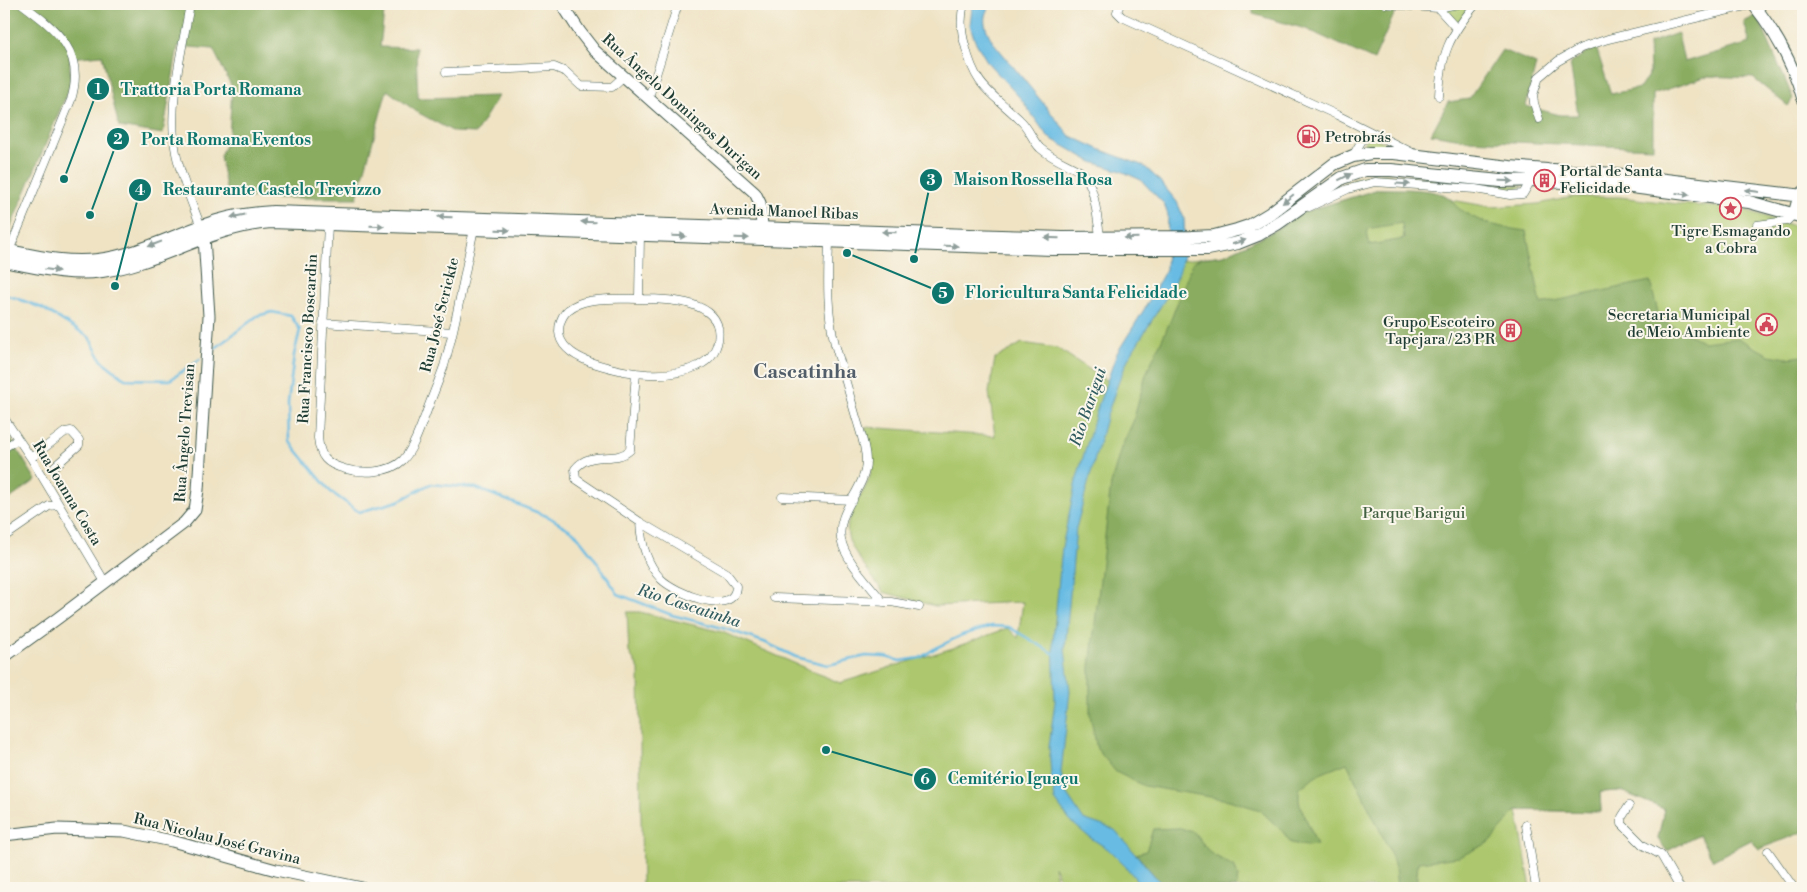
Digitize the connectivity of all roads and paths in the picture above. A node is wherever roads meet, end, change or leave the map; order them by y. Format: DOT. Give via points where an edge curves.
graph roads {
  1 [pos="22,4"];
  2 [pos="190,4"];
  3 [pos="562,4"];
  4 [pos="678,4"];
  5 [pos="964,4"];
  6 [pos="1120,4"];
  7 [pos="1386,4"];
  8 [pos="1458,4"];
  9 [pos="1476,4"];
  10 [pos="1754,4"];
  11 [pos="1438,8"];
  12 [pos="1456,28"];
  13 [pos="446,72"];
  14 [pos="624,76"];
  15 [pos="1439,96"];
  16 [pos="649,98"];
  17 [pos="1803,99"];
  18 [pos="1539,119"];
  19 [pos="1367,130"];
  20 [pos="1353,156"];
  21 [pos="1420,156"];
  22 [pos="1544,177"];
  23 [pos="1802,195"];
  24 [pos="313,213"];
  25 [pos="357,214"];
  26 [pos="1799,215"];
  27 [pos="467,218"];
  28 [pos="494,219"];
  29 [pos="285,222"];
  30 [pos="626,223"];
  31 [pos="328,224"];
  32 [pos="672,225"];
  33 [pos="1757,225"];
  34 [pos="454,228"];
  35 [pos="474,229"];
  36 [pos="203,232"];
  37 [pos="595,233"];
  38 [pos="763,233"];
  39 [pos="640,235"];
  40 [pos="829,242"];
  41 [pos="1191,243"];
  42 [pos="1102,244"];
  43 [pos="5,254"];
  44 [pos="639,299"];
  45 [pos="323,323"];
  46 [pos="452,332"];
  47 [pos="636,373"];
  48 [pos="4,418"];
  49 [pos="18,438"];
  50 [pos="4,448"];
  51 [pos="321,454"];
  52 [pos="31,458"];
  53 [pos="55,466"];
  54 [pos="782,498"];
  55 [pos="853,500"];
  56 [pos="58,505"];
  57 [pos="640,522"];
  58 [pos="4,537"];
  59 [pos="104,582"];
  60 [pos="774,598"];
  61 [pos="883,602"];
  62 [pos="919,607"];
  63 [pos="4,656"];
  64 [pos="1628,806"];
  65 [pos="1526,825"];
  66 [pos="4,834"];
  67 [pos="1768,851"];
  68 [pos="362,888"];
  69 [pos="1536,888"];
  70 [pos="1680,888"];
  71 [pos="1794,888"];
  1 -- 43 [label="street" via="64,42 73,61 75,80 71,100"];
  2 -- 36 [label="street" via="175,94 174,135 181,171"];
  3 -- 14 [label="street, Rua Ângelo Domingos Durigan" via="587,41"];
  4 -- 16 [label="street"];
  5 -- 42 [label="street" via="964,40 976,77 1024,124 1041,148 1087,177"];
  6 -- 19 [label="street" via="1117,12 1122,17"];
  7 -- 11 [label="street"];
  8 -- 11 [label="street"];
  9 -- 12 [label="street"];
  10 -- 17 [label="street" via="1784,50"];
  10 -- 18 [label="street" via="1581,48 1538,77 1533,95"];
  11 -- 12 [label="street"];
  12 -- 15 [label="street" via="1442,59"];
  13 -- 14 [label="street" via="554,67 566,72 581,86 599,88 612,87"];
  14 -- 16 [label="street, Rua Ângelo Domingos Durigan"];
  16 -- 38 [label="street, Rua Ângelo Domingos Durigan" via="755,193 760,203"];
  19 -- 20 [label="street"];
  19 -- 21 [label="street"];
  20 -- 21 [label="main road, Avenida Manoel Ribas" via="1382,152"];
  20 -- 41 [label="main road, Avenida Manoel Ribas, one-way" via="1329,167 1270,214 1249,226"];
  21 -- 22 [label="main road, Avenida Manoel Ribas" via="1510,167"];
  23 -- 22 [label="main road, Avenida Manoel Ribas, one-way" via="1614,174"];
  22 -- 26 [label="main road, Avenida Manoel Ribas, one-way" via="1749,202"];
  41 -- 22 [label="main road, Avenida Manoel Ribas, one-way" via="1218,248 1248,240 1291,215 1342,178 1365,170 1487,180"];
  23 -- 26 [label="street" via="1796,204"];
  24 -- 25 [label="main road, Avenida Manoel Ribas"];
  24 -- 29 [label="main road" via="310,219"];
  24 -- 36 [label="main road, Avenida Manoel Ribas, one-way" via="244,214"];
  27 -- 25 [label="main road, Avenida Manoel Ribas, one-way"];
  25 -- 31 [label="main road" via="332,218"];
  26 -- 33 [label="street" via="1787,221"];
  27 -- 28 [label="main road, Avenida Manoel Ribas"];
  27 -- 34 [label="main road" via="464,224"];
  30 -- 28 [label="main road, Avenida Manoel Ribas, one-way"];
  28 -- 35 [label="main road" via="478,223"];
  29 -- 31 [label="main road, Avenida Manoel Ribas"];
  29 -- 36 [label="main road, Avenida Manoel Ribas"];
  30 -- 32 [label="main road, Avenida Manoel Ribas"];
  30 -- 37 [label="main road" via="622,229"];
  31 -- 34 [label="main road, Avenida Manoel Ribas, one-way"];
  31 -- 45 [label="street, Rua Francisco Boscardin"];
  32 -- 38 [label="main road, Avenida Manoel Ribas"];
  32 -- 39 [label="main road" via="648,228"];
  34 -- 35 [label="main road, Avenida Manoel Ribas"];
  35 -- 37 [label="main road, Avenida Manoel Ribas, one-way"];
  35 -- 46 [label="street, Rua José Scrickte"];
  36 -- 43 [label="main road, Avenida Manoel Ribas" via="100,260 67,261"];
  36 -- 59 [label="street, Rua Ângelo Trevisan" via="208,291 207,342 195,510 184,523"];
  37 -- 39 [label="main road, Avenida Manoel Ribas"];
  39 -- 38 [label="main road, Avenida Manoel Ribas, one-way"];
  38 -- 40 [label="main road, Avenida Manoel Ribas"];
  42 -- 38 [label="main road, Avenida Manoel Ribas, one-way"];
  39 -- 44 [label="street"];
  40 -- 42 [label="main road, Avenida Manoel Ribas, one-way" via="1073,250"];
  40 -- 55 [label="street" via="829,313 866,461 863,480"];
  41 -- 42 [label="main road, Avenida Manoel Ribas"];
  44 -- 47 [label="street" via="573,305 561,320 560,332 566,347 586,360"];
  44 -- 47 [label="street" via="674,300 697,306 714,320 718,339 715,350 699,366 672,373"];
  45 -- 46 [label="street"];
  45 -- 51 [label="street, Rua Francisco Boscardin" via="318,430"];
  46 -- 51 [label="street, Rua José Scrickte" via="441,373 414,444 402,461 378,471 356,471 338,467"];
  47 -- 57 [label="street" via="630,450 619,455 586,459 574,474 581,484"];
  48 -- 49 [label="street, Rua Joanna Costa"];
  49 -- 50 [label="street"];
  49 -- 52 [label="street, Rua Joanna Costa"];
  52 -- 53 [label="street" via="65,432 71,431 79,445"];
  52 -- 56 [label="street, Rua Joanna Costa"];
  54 -- 55 [label="street"];
  55 -- 61 [label="street" via="841,521 841,541 849,558"];
  56 -- 58 [label="street" via="49,506"];
  56 -- 59 [label="street, Rua Joanna Costa"];
  57 -- 57 [label="street" via="644,553 660,578 670,586 701,599 726,601 733,597 736,586 726,573"];
  59 -- 63 [label="street, Rua Ângelo Trevisan"];
  60 -- 61 [label="street"];
  61 -- 62 [label="street"];
  64 -- 70 [label="street" via="1622,824 1643,845 1661,854"];
  65 -- 69 [label="street"];
  66 -- 68 [label="street, Rua Nicolau José Gravina" via="57,829 131,832 276,870"];
  67 -- 71 [label="street"];
}
